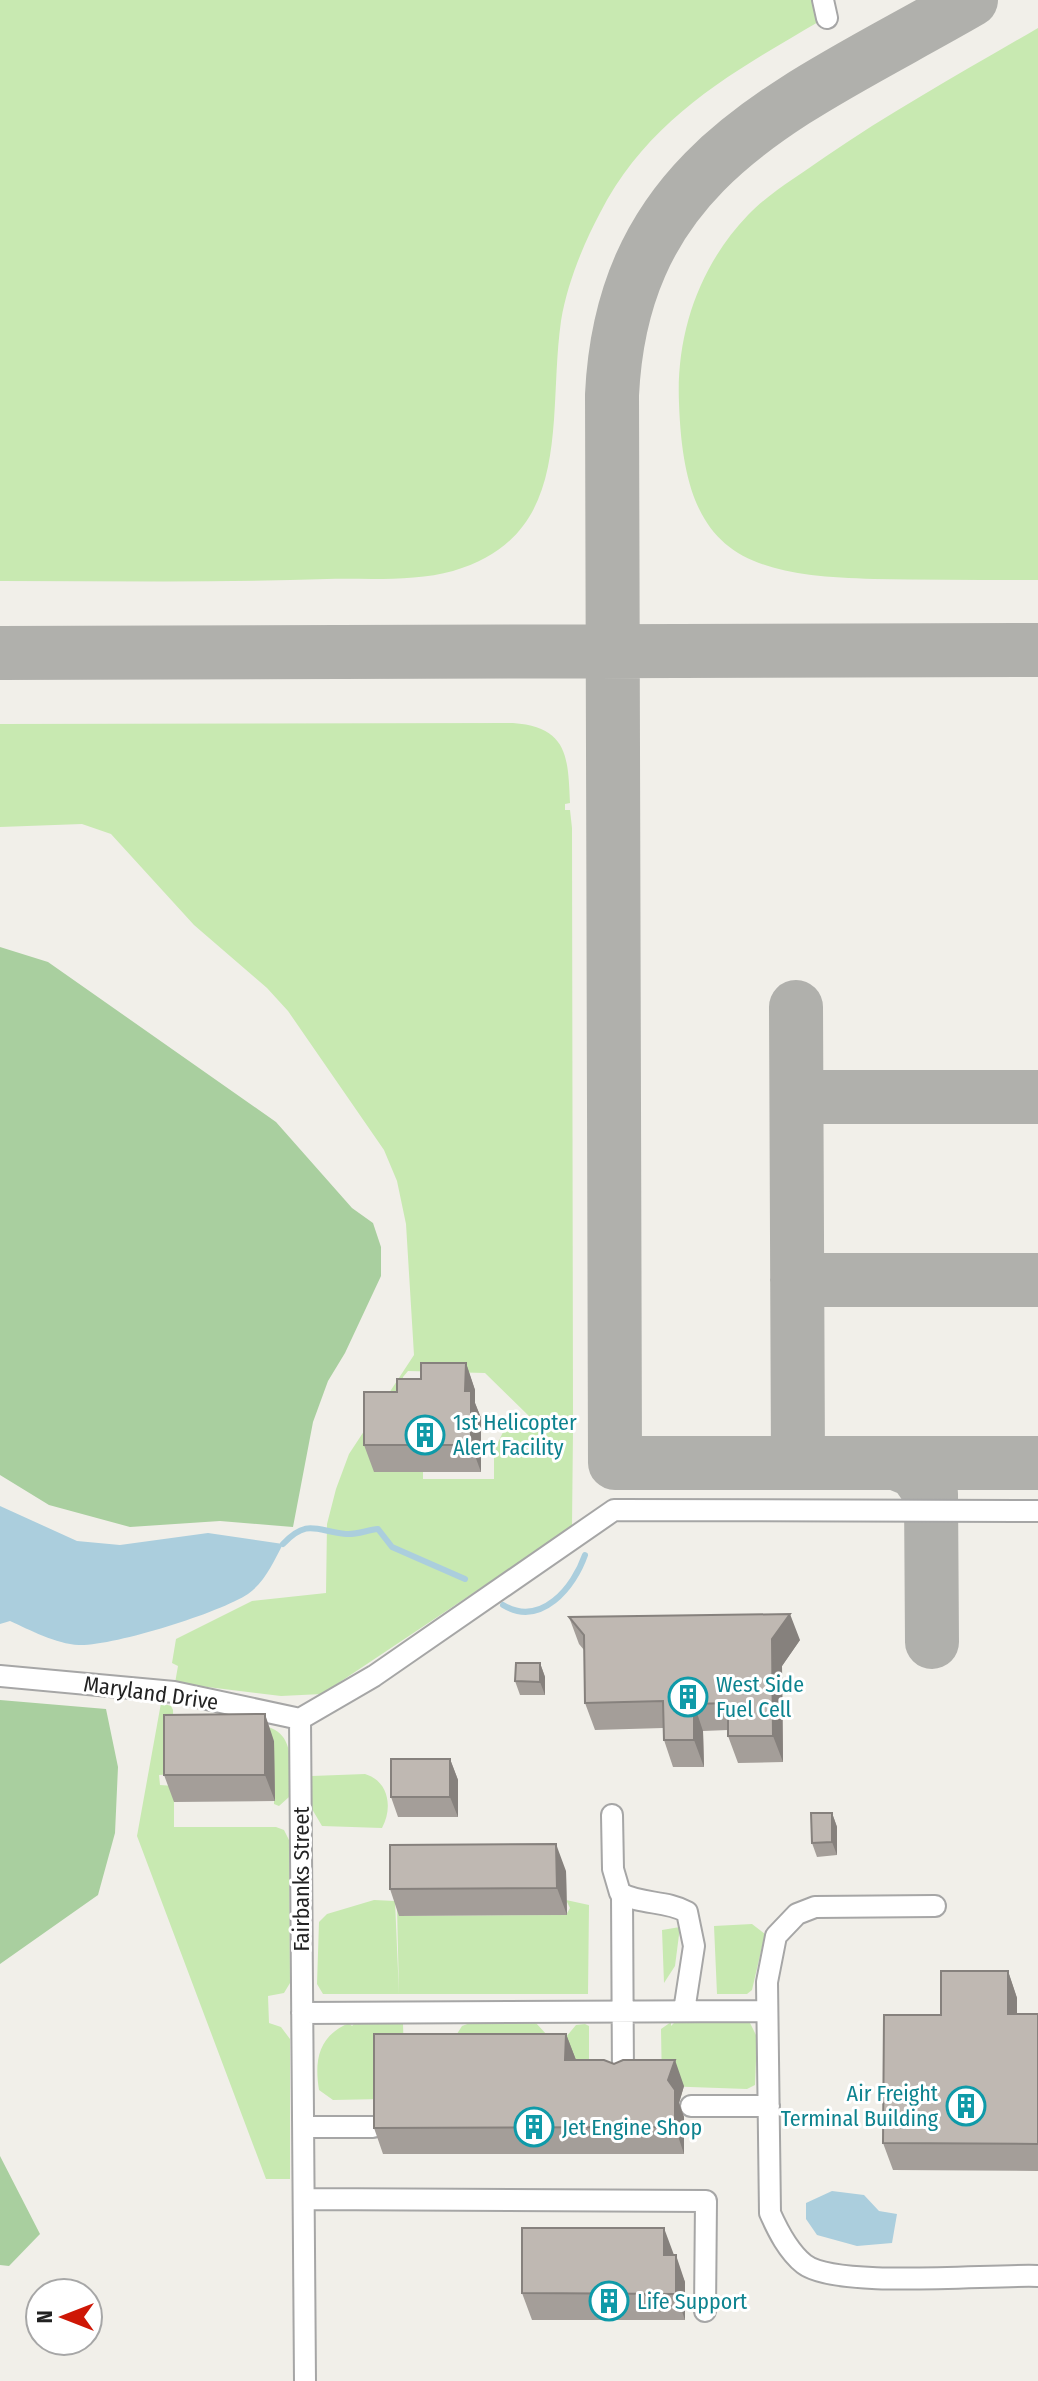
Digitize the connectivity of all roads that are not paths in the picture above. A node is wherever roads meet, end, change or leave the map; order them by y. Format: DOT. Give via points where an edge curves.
graph roads {
  1 [pos="1038,1511"];
  2 [pos="0,1676"];
  3 [pos="300,1719"];
  4 [pos="612,1815"];
  5 [pos="622,1895"];
  6 [pos="935,1906"];
  7 [pos="684,2011"];
  8 [pos="767,2011"];
  9 [pos="622,2012"];
  10 [pos="302,2013"];
  11 [pos="623,2078"];
  12 [pos="691,2106"];
  13 [pos="769,2106"];
  14 [pos="305,2127"];
  15 [pos="373,2127"];
  16 [pos="305,2199"];
  17 [pos="1038,2276"];
  18 [pos="705,2311"];
  19 [pos="305,2381"];
  1 -- 3 [label="street" via="614,1510 374,1676"];
  2 -- 3 [label="street, Maryland Drive" via="174,1692"];
  3 -- 10 [label="street, Fairbanks Street"];
  4 -- 5 [label="street" via="613,1869"];
  5 -- 7 [label="street" via="671,1903 687,1912 694,1946"];
  5 -- 9 [label="street"];
  6 -- 8 [label="street" via="815,1907 797,1914 776,1936"];
  7 -- 8 [label="street"];
  7 -- 9 [label="street"];
  8 -- 13 [label="street"];
  9 -- 10 [label="street"];
  9 -- 11 [label="street"];
  10 -- 14 [label="street, Fairbanks Street"];
  12 -- 13 [label="street"];
  13 -- 17 [label="street" via="770,2213 804,2264 852,2277"];
  14 -- 15 [label="street"];
  14 -- 16 [label="street, Fairbanks Street"];
  16 -- 18 [label="street" via="706,2201"];
  16 -- 19 [label="street, Fairbanks Street"];
}
